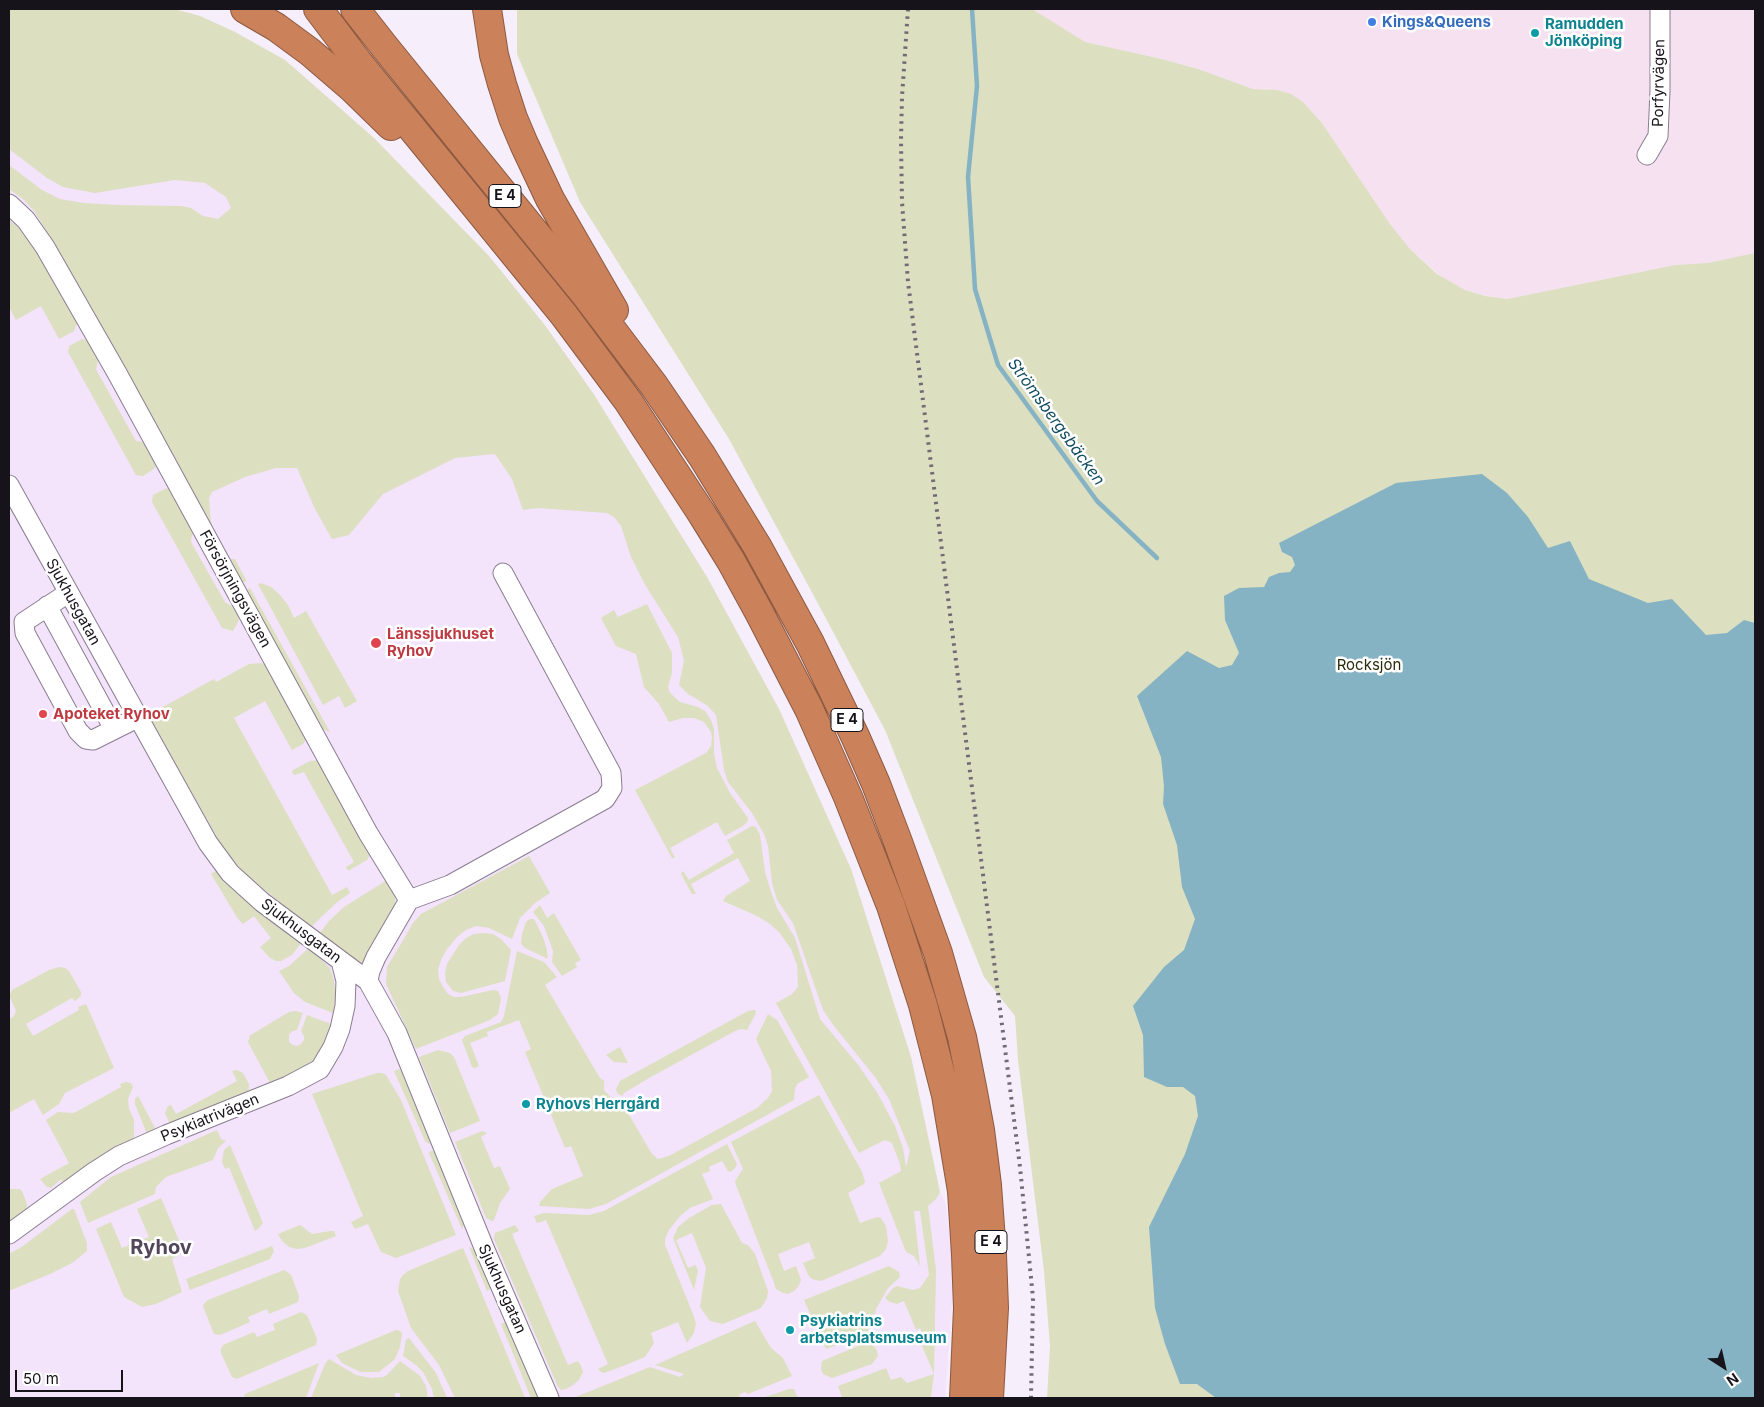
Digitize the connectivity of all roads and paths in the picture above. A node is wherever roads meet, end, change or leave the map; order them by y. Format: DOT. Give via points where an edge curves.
graph roads {
  1 [pos="245,9"];
  2 [pos="318,9"];
  3 [pos="356,9"];
  4 [pos="487,9"];
  5 [pos="1660,9"];
  6 [pos="1647,155"];
  7 [pos="9,204"];
  8 [pos="493,226"];
  9 [pos="653,384"];
  10 [pos="9,485"];
  11 [pos="503,573"];
  12 [pos="68,593"];
  13 [pos="47,606"];
  14 [pos="137,718"];
  15 [pos="114,729"];
  16 [pos="409,900"];
  17 [pos="341,961"];
  18 [pos="368,981"];
  19 [pos="9,1234"];
  20 [pos="549,1398"];
  21 [pos="964,1398"];
  22 [pos="989,1398"];
  1 -- 8 [label="highway" via="292,38 331,70"];
  2 -- 8 [label="highway, E 4"];
  3 -- 9 [label="highway, E 4"];
  4 -- 9 [label="highway" via="494,55 512,118 550,199 622,323"];
  5 -- 6 [label="street, Porfyrvägen" via="1658,136"];
  7 -- 16 [label="street, Försörjningsvägen" via="46,247 368,833"];
  8 -- 21 [label="highway, E 4" via="628,401 726,554 809,709 872,854 911,964 948,1105 962,1192 965,1246 968,1308"];
  9 -- 22 [label="highway, E 4" via="733,506 810,643 876,784 938,953 962,1037 988,1185 994,1308"];
  10 -- 12 [label="street, Sjukhusgatan"];
  11 -- 16 [label="street" via="610,773 612,788 605,799 450,885"];
  12 -- 13 [label="street"];
  12 -- 14 [label="street, Sjukhusgatan"];
  13 -- 15 [label="street"];
  13 -- 15 [label="street" via="24,622 25,633 73,723 86,739 93,740"];
  14 -- 15 [label="street"];
  14 -- 17 [label="street, Sjukhusgatan" via="208,843 230,873 262,902"];
  16 -- 18 [label="street" via="376,957"];
  17 -- 18 [label="street, Sjukhusgatan"];
  17 -- 19 [label="street, Psykiatrivägen" via="346,981 345,1006 337,1038 320,1069 288,1086 119,1156"];
  18 -- 20 [label="street, Sjukhusgatan" via="397,1033"];
}
